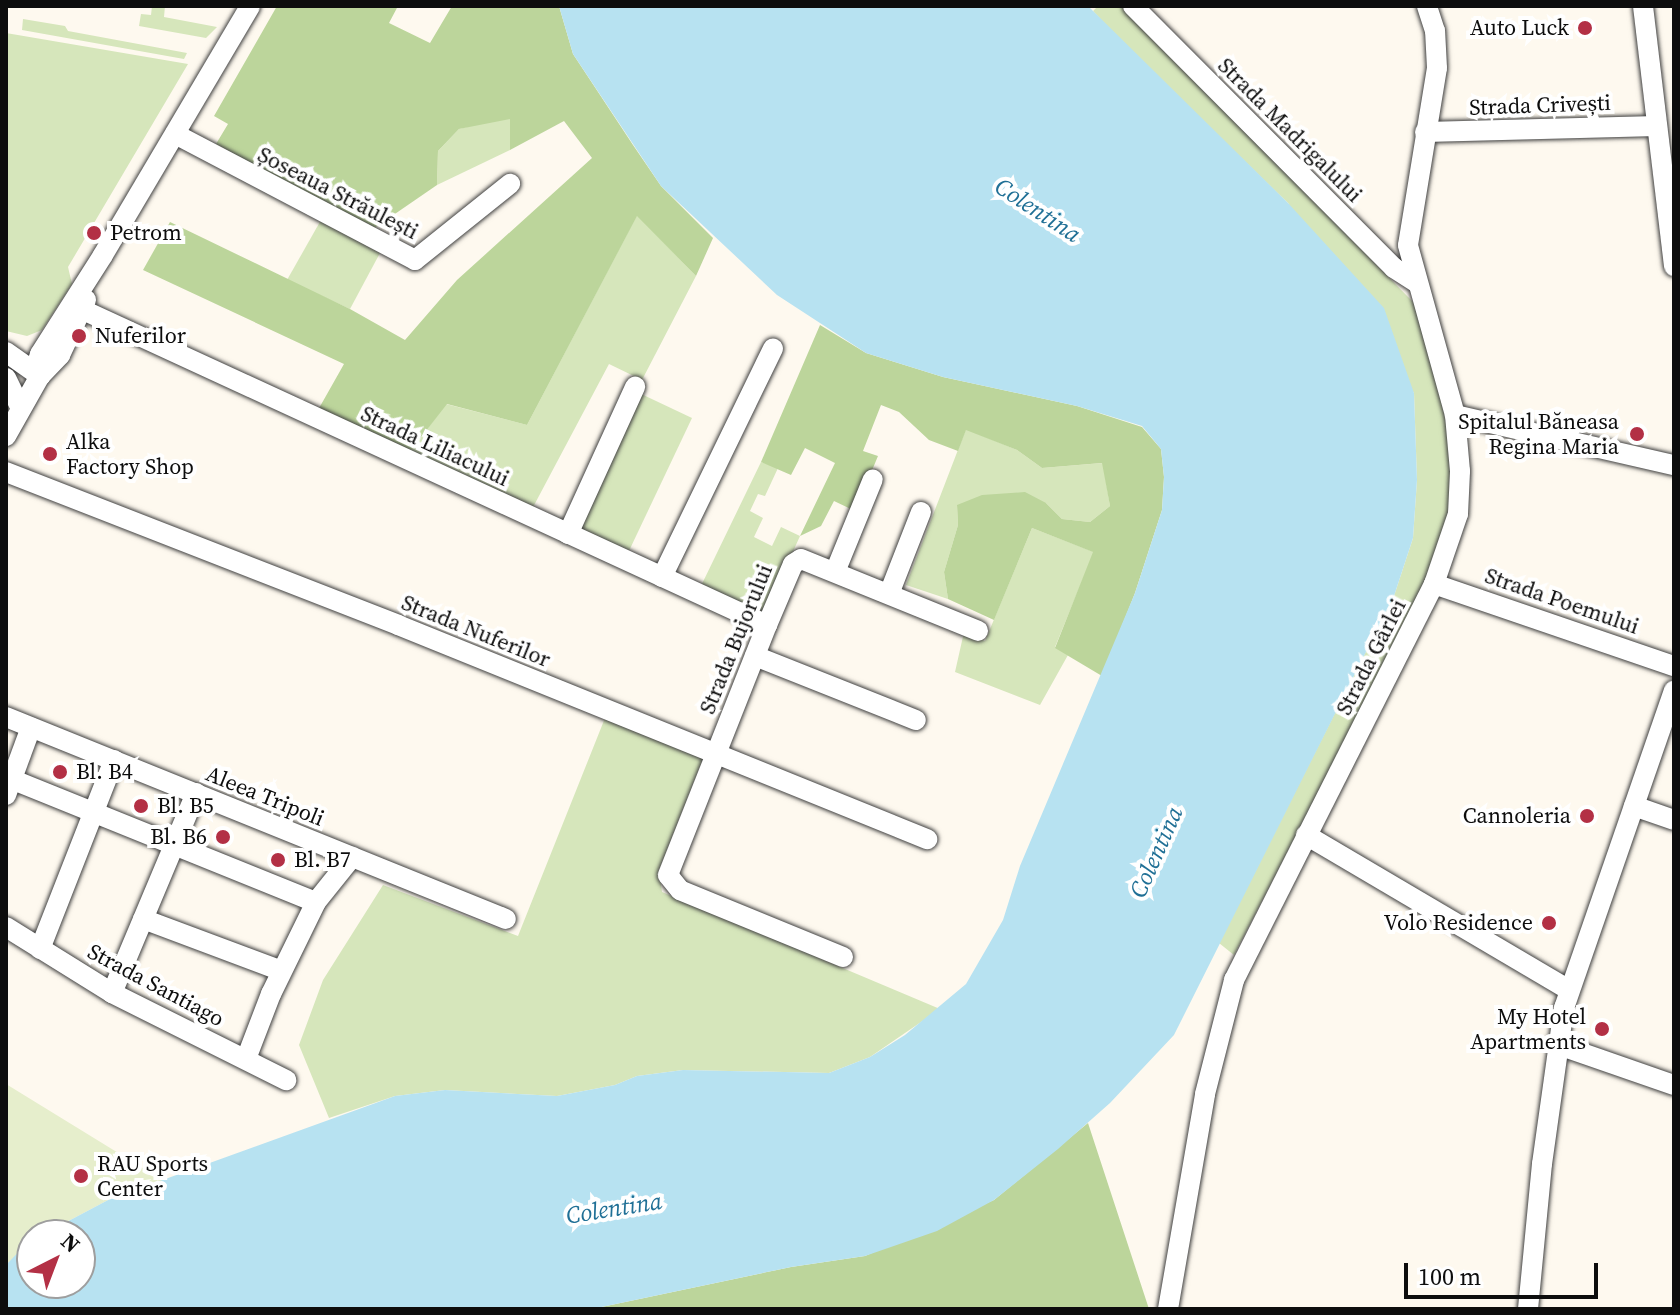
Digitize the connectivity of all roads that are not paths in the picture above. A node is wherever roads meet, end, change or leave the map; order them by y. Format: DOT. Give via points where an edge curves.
graph roads {
  1 [pos="250,6"];
  2 [pos="1133,6"];
  3 [pos="1427,6"];
  4 [pos="1643,6"];
  5 [pos="1657,126"];
  6 [pos="1425,132"];
  7 [pos="175,134"];
  8 [pos="510,184"];
  9 [pos="1674,266"];
  10 [pos="94,270"];
  11 [pos="1417,283"];
  12 [pos="83,310"];
  13 [pos="45,346"];
  14 [pos="773,348"];
  15 [pos="6,350"];
  16 [pos="6,366"];
  17 [pos="40,376"];
  18 [pos="6,378"];
  19 [pos="635,387"];
  20 [pos="21,409"];
  21 [pos="1455,415"];
  22 [pos="6,436"];
  23 [pos="1674,465"];
  24 [pos="6,472"];
  25 [pos="873,479"];
  26 [pos="921,512"];
  27 [pos="568,534"];
  28 [pos="835,572"];
  29 [pos="662,577"];
  30 [pos="1434,584"];
  31 [pos="889,594"];
  32 [pos="767,625"];
  33 [pos="978,631"];
  34 [pos="755,656"];
  35 [pos="1674,666"];
  36 [pos="1674,691"];
  37 [pos="6,717"];
  38 [pos="916,720"];
  39 [pos="31,727"];
  40 [pos="716,752"];
  41 [pos="114,760"];
  42 [pos="8,784"];
  43 [pos="196,793"];
  44 [pos="1634,806"];
  45 [pos="92,813"];
  46 [pos="1674,820"];
  47 [pos="1306,835"];
  48 [pos="927,839"];
  49 [pos="174,846"];
  50 [pos="352,857"];
  51 [pos="316,902"];
  52 [pos="143,919"];
  53 [pos="506,919"];
  54 [pos="6,927"];
  55 [pos="40,949"];
  56 [pos="843,957"];
  57 [pos="282,971"];
  58 [pos="1569,990"];
  59 [pos="112,993"];
  60 [pos="1556,1044"];
  61 [pos="246,1059"];
  62 [pos="286,1080"];
  63 [pos="1674,1085"];
  64 [pos="1168,1309"];
  65 [pos="1528,1309"];
  1 -- 7 [label="street"];
  2 -- 11 [label="street, Strada Madrigalului" via="1394,268"];
  3 -- 6 [label="street, Strada Gârlei" via="1438,51"];
  4 -- 5 [label="street"];
  5 -- 6 [label="street, Strada Crivești"];
  5 -- 9 [label="street"];
  6 -- 11 [label="street, Strada Gârlei" via="1408,245"];
  7 -- 8 [label="street, Șoseaua Străulești" via="415,260"];
  7 -- 10 [label="street"];
  10 -- 12 [label="street"];
  10 -- 13 [label="street"];
  11 -- 21 [label="street, Strada Gârlei"];
  12 -- 17 [label="street" via="55,363"];
  12 -- 27 [label="street, Strada Liliacului"];
  13 -- 15 [label="street"];
  13 -- 17 [label="street" via="37,364"];
  14 -- 29 [label="street"];
  15 -- 17 [label="street"];
  16 -- 17 [label="street"];
  17 -- 20 [label="street"];
  18 -- 20 [label="street"];
  19 -- 27 [label="street"];
  20 -- 22 [label="street"];
  21 -- 23 [label="street"];
  21 -- 30 [label="street, Strada Gârlei" via="1458,514"];
  24 -- 40 [label="street, Strada Nuferilor"];
  25 -- 28 [label="street"];
  26 -- 31 [label="street"];
  27 -- 29 [label="street, Strada Liliacului"];
  28 -- 31 [label="street, Strada Bujorului"];
  28 -- 32 [label="street, Strada Bujorului" via="796,560"];
  29 -- 32 [label="street, Strada Liliacului"];
  30 -- 35 [label="street, Strada Poemului"];
  30 -- 47 [label="street, Strada Gârlei"];
  31 -- 33 [label="street, Strada Bujorului"];
  32 -- 34 [label="street, Strada Bujorului"];
  34 -- 38 [label="street"];
  34 -- 40 [label="street, Strada Bujorului"];
  36 -- 44 [label="street"];
  37 -- 39 [label="street, Aleea Tripoli"];
  39 -- 41 [label="street, Aleea Tripoli"];
  39 -- 42 [label="street"];
  40 -- 48 [label="street, Strada Nuferilor"];
  40 -- 56 [label="street, Strada Bujorului" via="668,875 680,890"];
  41 -- 43 [label="street, Aleea Tripoli"];
  41 -- 45 [label="street"];
  42 -- 45 [label="street"];
  43 -- 49 [label="street"];
  43 -- 50 [label="street, Aleea Tripoli"];
  44 -- 46 [label="street"];
  44 -- 58 [label="street"];
  45 -- 49 [label="street"];
  45 -- 55 [label="street"];
  47 -- 58 [label="street"];
  47 -- 64 [label="street, Strada Gârlei" via="1234,980 1205,1094"];
  49 -- 51 [label="street"];
  49 -- 52 [label="street"];
  50 -- 51 [label="street"];
  50 -- 53 [label="street, Aleea Tripoli"];
  51 -- 57 [label="street"];
  52 -- 57 [label="street"];
  52 -- 59 [label="street"];
  54 -- 55 [label="street, Strada Santiago"];
  55 -- 59 [label="street, Strada Santiago"];
  57 -- 61 [label="street"];
  58 -- 60 [label="street"];
  59 -- 61 [label="street, Strada Santiago"];
  60 -- 63 [label="street"];
  60 -- 65 [label="street"];
  61 -- 62 [label="street, Strada Santiago"];
}
